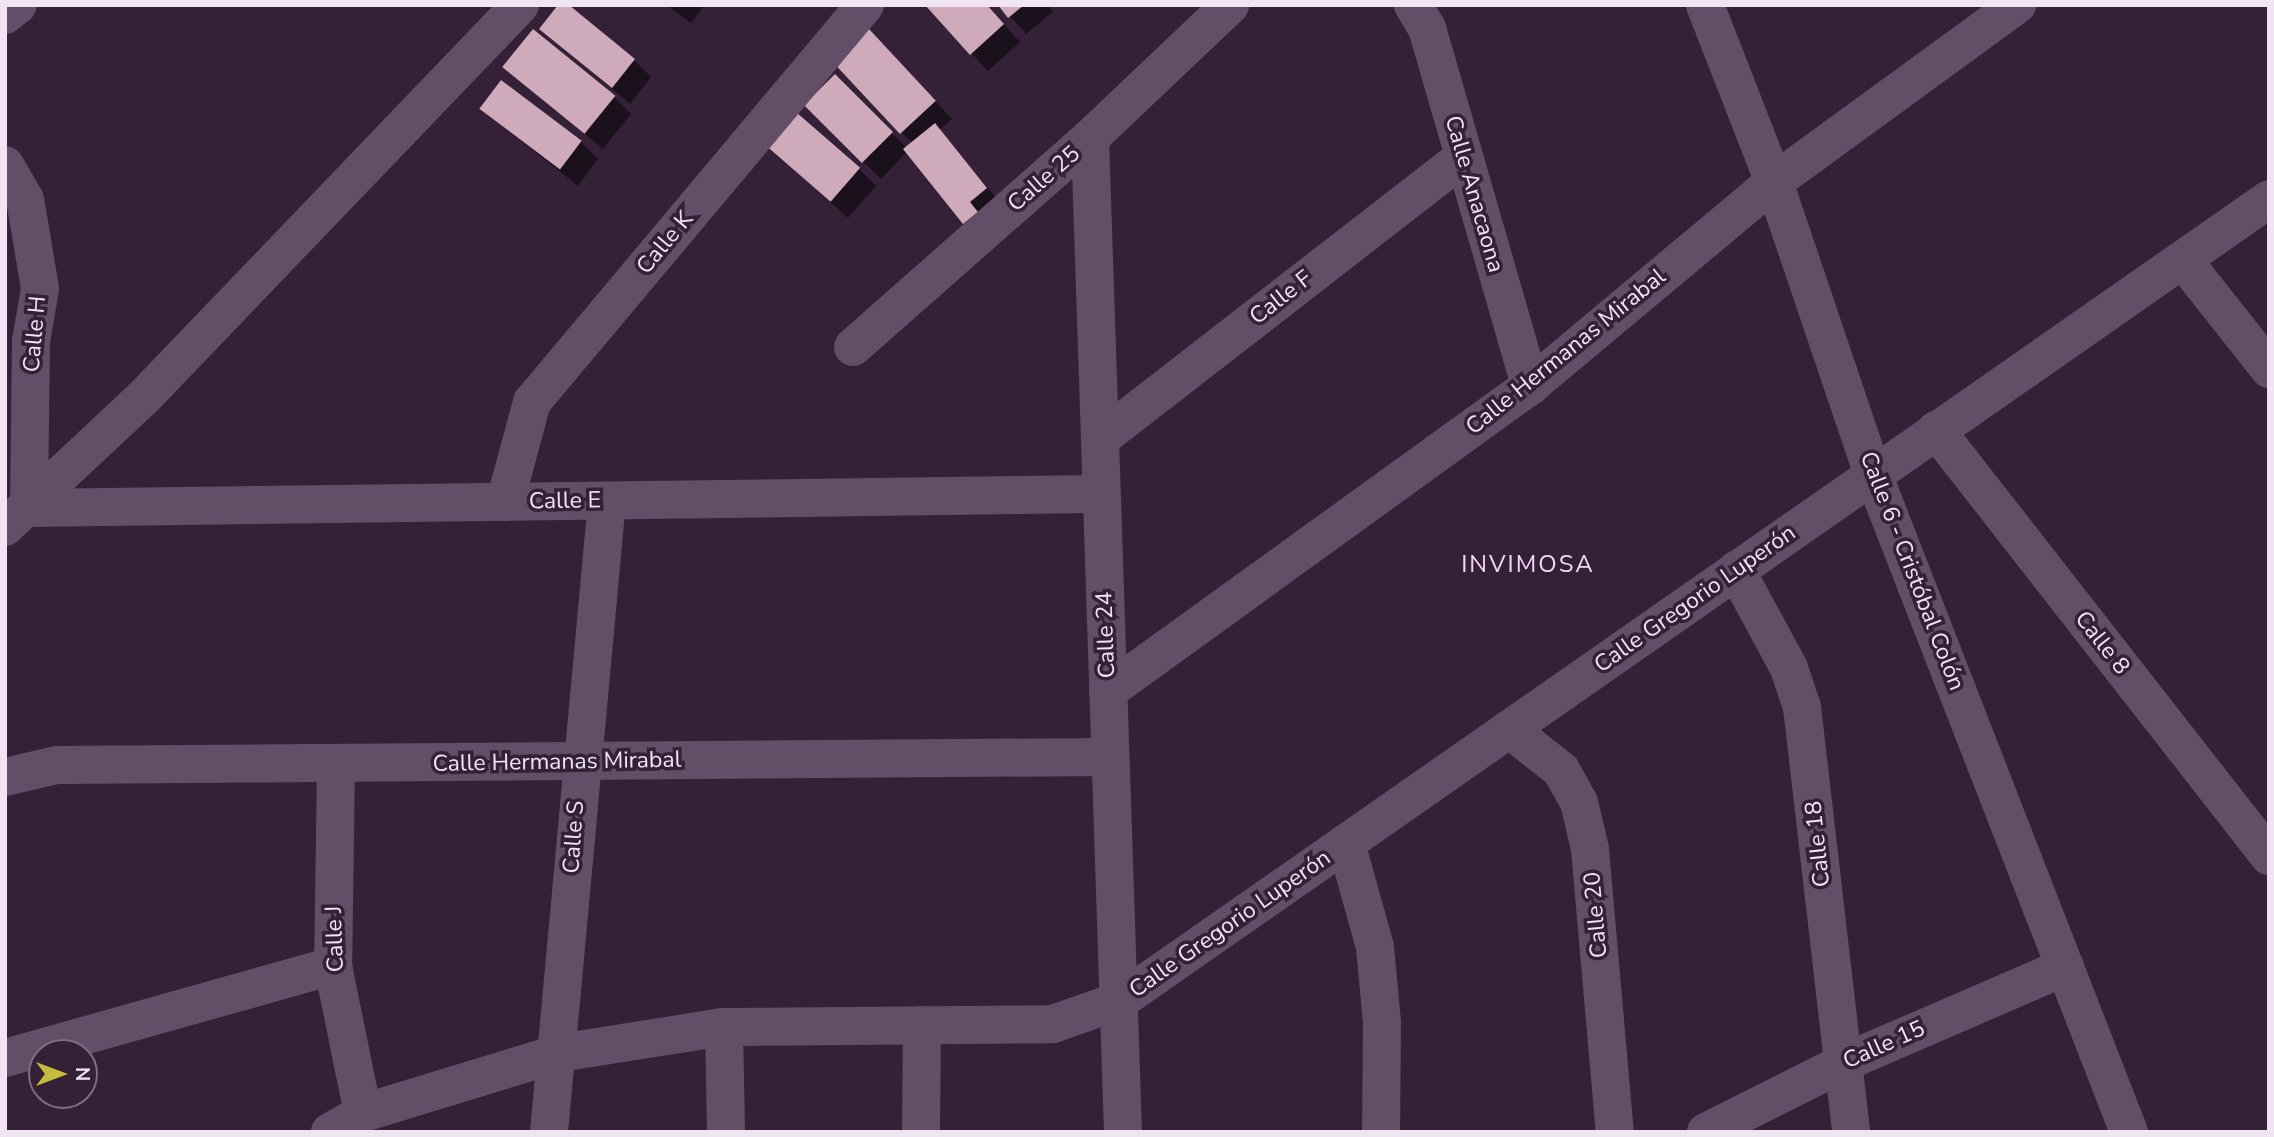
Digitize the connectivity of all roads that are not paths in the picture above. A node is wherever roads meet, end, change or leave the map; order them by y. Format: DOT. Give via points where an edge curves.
graph roads {
  1 [pos="18,5"];
  2 [pos="520,5"];
  3 [pos="865,5"];
  4 [pos="1230,5"];
  5 [pos="1413,5"];
  6 [pos="1705,5"];
  7 [pos="2017,5"];
  8 [pos="5,15"];
  9 [pos="1090,138"];
  10 [pos="1462,158"];
  11 [pos="5,165"];
  12 [pos="1774,182"];
  13 [pos="2269,199"];
  14 [pos="2183,260"];
  15 [pos="18,344"];
  16 [pos="853,347"];
  17 [pos="2269,369"];
  18 [pos="1530,386"];
  19 [pos="1936,430"];
  20 [pos="1100,439"];
  21 [pos="1873,474"];
  22 [pos="1101,494"];
  23 [pos="607,500"];
  24 [pos="505,502"];
  25 [pos="17,518"];
  26 [pos="1736,570"];
  27 [pos="1108,691"];
  28 [pos="1509,729"];
  29 [pos="1110,757"];
  30 [pos="580,761"];
  31 [pos="336,764"];
  32 [pos="5,776"];
  33 [pos="1346,843"];
  34 [pos="2269,856"];
  35 [pos="333,966"];
  36 [pos="2065,967"];
  37 [pos="1121,1000"];
  38 [pos="922,1025"];
  39 [pos="724,1027"];
  40 [pos="559,1054"];
  41 [pos="5,1058"];
  42 [pos="1843,1063"];
  43 [pos="363,1113"];
  44 [pos="330,1132"];
  45 [pos="549,1132"];
  46 [pos="726,1132"];
  47 [pos="921,1132"];
  48 [pos="1123,1132"];
  49 [pos="1381,1132"];
  50 [pos="1615,1132"];
  51 [pos="1706,1132"];
  52 [pos="1851,1132"];
  53 [pos="2129,1132"];
  1 -- 8 [label="street"];
  2 -- 25 [label="street" via="144,397"];
  3 -- 24 [label="street, Calle K" via="532,402"];
  4 -- 9 [label="street, Calle 25"];
  5 -- 10 [label="street, Calle Anacaona" via="1427,28"];
  6 -- 12 [label="street, Calle 6 - Cristóbal Colón"];
  7 -- 12 [label="street, Calle Hermanas Mirabal"];
  9 -- 16 [label="street, Calle 25"];
  9 -- 20 [label="street, Calle 24"];
  10 -- 18 [label="street, Calle Anacaona"];
  10 -- 20 [label="street, Calle F"];
  11 -- 15 [label="street, Calle H" via="25,199 40,289"];
  12 -- 18 [label="street, Calle Hermanas Mirabal"];
  12 -- 21 [label="street, Calle 6 - Cristóbal Colón"];
  13 -- 14 [label="street, Calle Gregorio Luperón"];
  14 -- 17 [label="street"];
  14 -- 19 [label="street, Calle Gregorio Luperón"];
  15 -- 25 [label="street, Calle H"];
  18 -- 27 [label="street, Calle Hermanas Mirabal"];
  19 -- 21 [label="street, Calle Gregorio Luperón"];
  19 -- 34 [label="street, Calle 8"];
  20 -- 22 [label="street, Calle 24"];
  21 -- 26 [label="street, Calle Gregorio Luperón"];
  21 -- 36 [label="street, Calle 6 - Cristóbal Colón"];
  22 -- 23 [label="street, Calle E"];
  22 -- 27 [label="street, Calle 24"];
  23 -- 24 [label="street, Calle E"];
  23 -- 30 [label="street, Calle S"];
  24 -- 25 [label="street, Calle E"];
  26 -- 28 [label="street, Calle Gregorio Luperón"];
  26 -- 42 [label="street, Calle 18" via="1789,668 1802,707"];
  27 -- 29 [label="street, Calle 24"];
  28 -- 33 [label="street, Calle Gregorio Luperón"];
  28 -- 50 [label="street, Calle 20" via="1561,770 1579,802 1590,849"];
  29 -- 30 [label="street, Calle Hermanas Mirabal"];
  29 -- 37 [label="street, Calle 24"];
  30 -- 31 [label="street, Calle Hermanas Mirabal"];
  30 -- 40 [label="street, Calle S"];
  31 -- 32 [label="street, Calle Hermanas Mirabal" via="58,765"];
  31 -- 35 [label="street, Calle J"];
  33 -- 37 [label="street, Calle Gregorio Luperón"];
  33 -- 49 [label="street" via="1375,947 1382,1023"];
  35 -- 41 [label="street"];
  35 -- 43 [label="street, Calle J"];
  36 -- 42 [label="street, Calle 15"];
  36 -- 53 [label="street, Calle 6 - Cristóbal Colón"];
  37 -- 38 [label="street, Calle Gregorio Luperón" via="1054,1024"];
  37 -- 48 [label="street, Calle 24"];
  38 -- 39 [label="street, Calle Gregorio Luperón"];
  38 -- 47 [label="street"];
  39 -- 40 [label="street, Calle Gregorio Luperón"];
  39 -- 46 [label="street"];
  40 -- 43 [label="street, Calle Gregorio Luperón"];
  40 -- 45 [label="street, Calle S"];
  42 -- 51 [label="street, Calle 15"];
  42 -- 52 [label="street, Calle 18"];
  43 -- 44 [label="street, Calle Gregorio Luperón"];
}
